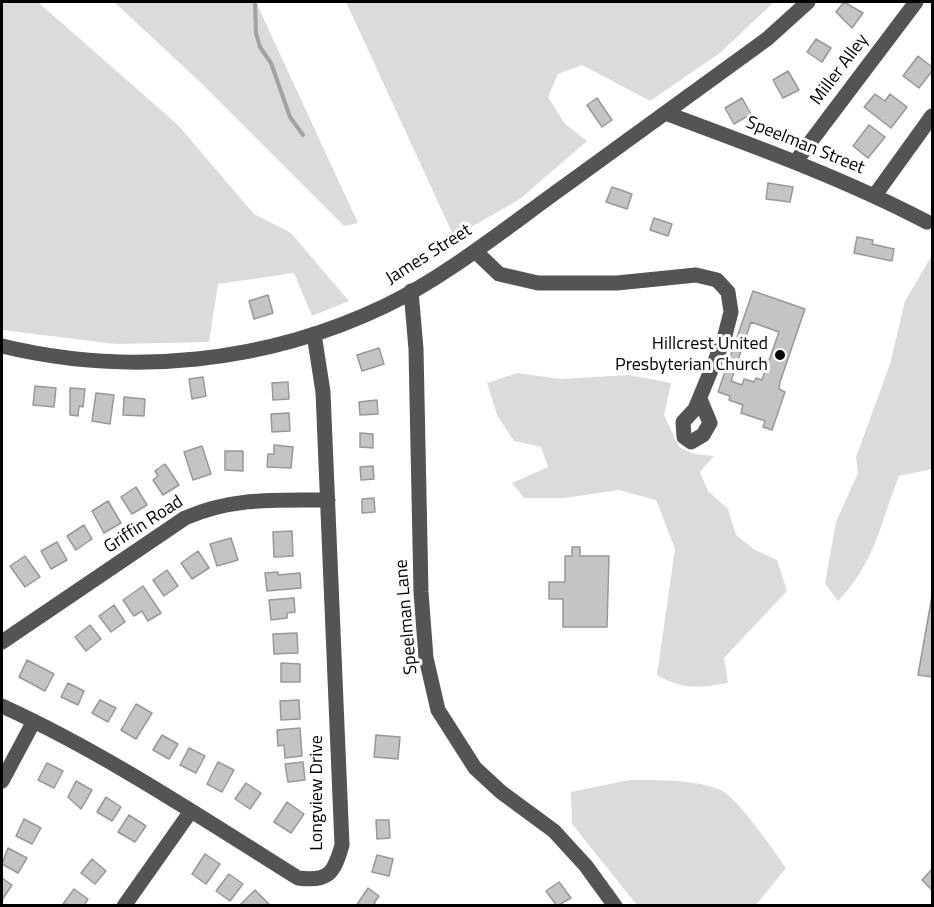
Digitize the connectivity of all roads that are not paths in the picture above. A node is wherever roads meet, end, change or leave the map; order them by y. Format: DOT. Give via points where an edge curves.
graph roads {
  1 [pos="808,2"];
  2 [pos="916,2"];
  3 [pos="665,113"];
  4 [pos="933,116"];
  5 [pos="796,161"];
  6 [pos="875,195"];
  7 [pos="927,222"];
  8 [pos="475,251"];
  9 [pos="411,291"];
  10 [pos="314,334"];
  11 [pos="2,346"];
  12 [pos="700,399"];
  13 [pos="328,500"];
  14 [pos="2,642"];
  15 [pos="2,706"];
  16 [pos="34,721"];
  17 [pos="2,781"];
  18 [pos="191,811"];
  19 [pos="124,906"];
  20 [pos="615,906"];
  1 -- 3 [label="street, James Street" via="767,39"];
  2 -- 5 [label="street, Miller Alley"];
  3 -- 5 [label="street, Speelman Street"];
  3 -- 8 [label="street, James Street"];
  4 -- 6 [label="street"];
  5 -- 6 [label="street, Speelman Street"];
  6 -- 7 [label="street, Speelman Street"];
  8 -- 9 [label="street, James Street"];
  8 -- 12 [label="street" via="499,274 538,283 617,284 696,275 717,280 728,292 731,312"];
  9 -- 10 [label="street, James Street"];
  9 -- 20 [label="street, Speelman Lane" via="416,349 421,592 426,658 438,710 475,768 554,831"];
  10 -- 11 [label="street, James Street" via="258,351 196,361 96,361"];
  10 -- 13 [label="street, Longview Drive" via="323,392"];
  13 -- 14 [label="street, Griffin Road" via="251,500 213,506 185,518"];
  13 -- 18 [label="street, Longview Drive" via="342,845 336,867 328,876 314,880 298,878"];
  15 -- 16 [label="street, Longview Drive"];
  16 -- 17 [label="street"];
  16 -- 18 [label="street, Longview Drive"];
  18 -- 19 [label="street"];
}
